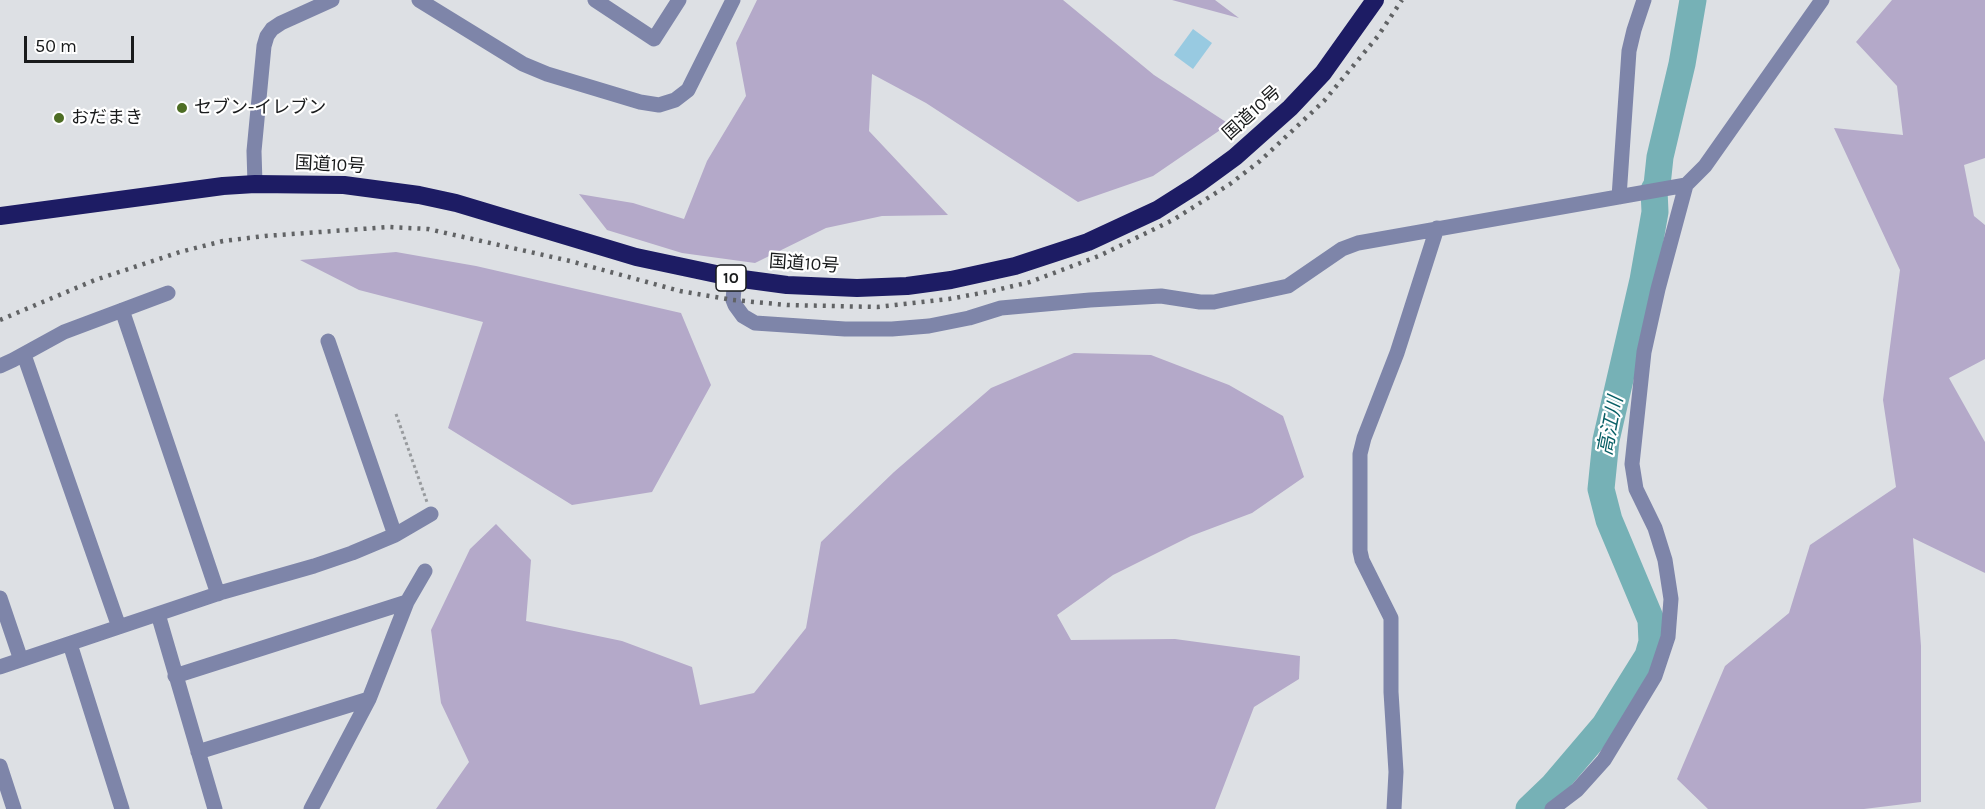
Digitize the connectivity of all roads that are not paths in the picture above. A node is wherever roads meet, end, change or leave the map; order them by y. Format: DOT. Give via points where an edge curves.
graph roads {
  1 [pos="332,0"];
  2 [pos="419,0"];
  3 [pos="595,0"];
  4 [pos="679,0"];
  5 [pos="733,0"];
  6 [pos="1375,0"];
  7 [pos="1644,0"];
  8 [pos="1822,0"];
  9 [pos="255,184"];
  10 [pos="1686,185"];
  11 [pos="1619,197"];
  12 [pos="0,216"];
  13 [pos="1437,228"];
  14 [pos="735,279"];
  15 [pos="168,293"];
  16 [pos="122,310"];
  17 [pos="328,341"];
  18 [pos="24,355"];
  19 [pos="0,366"];
  20 [pos="431,514"];
  21 [pos="395,535"];
  22 [pos="425,571"];
  23 [pos="218,594"];
  24 [pos="0,598"];
  25 [pos="407,602"];
  26 [pos="158,614"];
  27 [pos="119,627"];
  28 [pos="70,644"];
  29 [pos="21,660"];
  30 [pos="0,667"];
  31 [pos="175,676"];
  32 [pos="369,699"];
  33 [pos="198,753"];
  34 [pos="0,766"];
  35 [pos="14,809"];
  36 [pos="122,809"];
  37 [pos="215,809"];
  38 [pos="311,809"];
  39 [pos="1394,809"];
  40 [pos="1552,809"];
  1 -- 9 [label="street" via="281,23 267,36 254,151"];
  2 -- 5 [label="street" via="523,64 659,105 688,90"];
  3 -- 4 [label="street" via="654,39"];
  6 -- 14 [label="highway, 国道10号 / 10" via="1323,73 1254,141 1198,184 1109,233 1015,266 928,284 808,287"];
  7 -- 11 [label="street" via="1629,51"];
  8 -- 10 [label="street" via="1705,166"];
  9 -- 12 [label="highway, 国道10号 / 10"];
  9 -- 14 [label="highway, 国道10号 / 10" via="344,185 419,195 636,256"];
  10 -- 11 [label="street"];
  10 -- 40 [label="street" via="1644,351 1632,464 1636,489 1665,560 1671,599 1668,637 1655,676 1604,760 1577,790"];
  11 -- 13 [label="street"];
  13 -- 14 [label="street" via="1350,245 1288,286 1221,301 1151,296 1013,306 945,324 892,329 754,322 735,305"];
  13 -- 39 [label="street" via="1360,454 1360,551 1390,618"];
  15 -- 16 [label="street"];
  16 -- 18 [label="street" via="64,332"];
  16 -- 23 [label="street"];
  17 -- 21 [label="street"];
  18 -- 19 [label="street"];
  18 -- 27 [label="street"];
  20 -- 21 [label="street"];
  21 -- 23 [label="street" via="314,566"];
  22 -- 25 [label="street"];
  23 -- 26 [label="street"];
  24 -- 29 [label="street"];
  25 -- 31 [label="street"];
  25 -- 32 [label="street"];
  26 -- 27 [label="street"];
  26 -- 31 [label="street"];
  27 -- 28 [label="street"];
  28 -- 29 [label="street"];
  28 -- 36 [label="street"];
  29 -- 30 [label="street"];
  31 -- 33 [label="street"];
  32 -- 33 [label="street"];
  32 -- 38 [label="street"];
  33 -- 37 [label="street"];
  34 -- 35 [label="street"];
}
